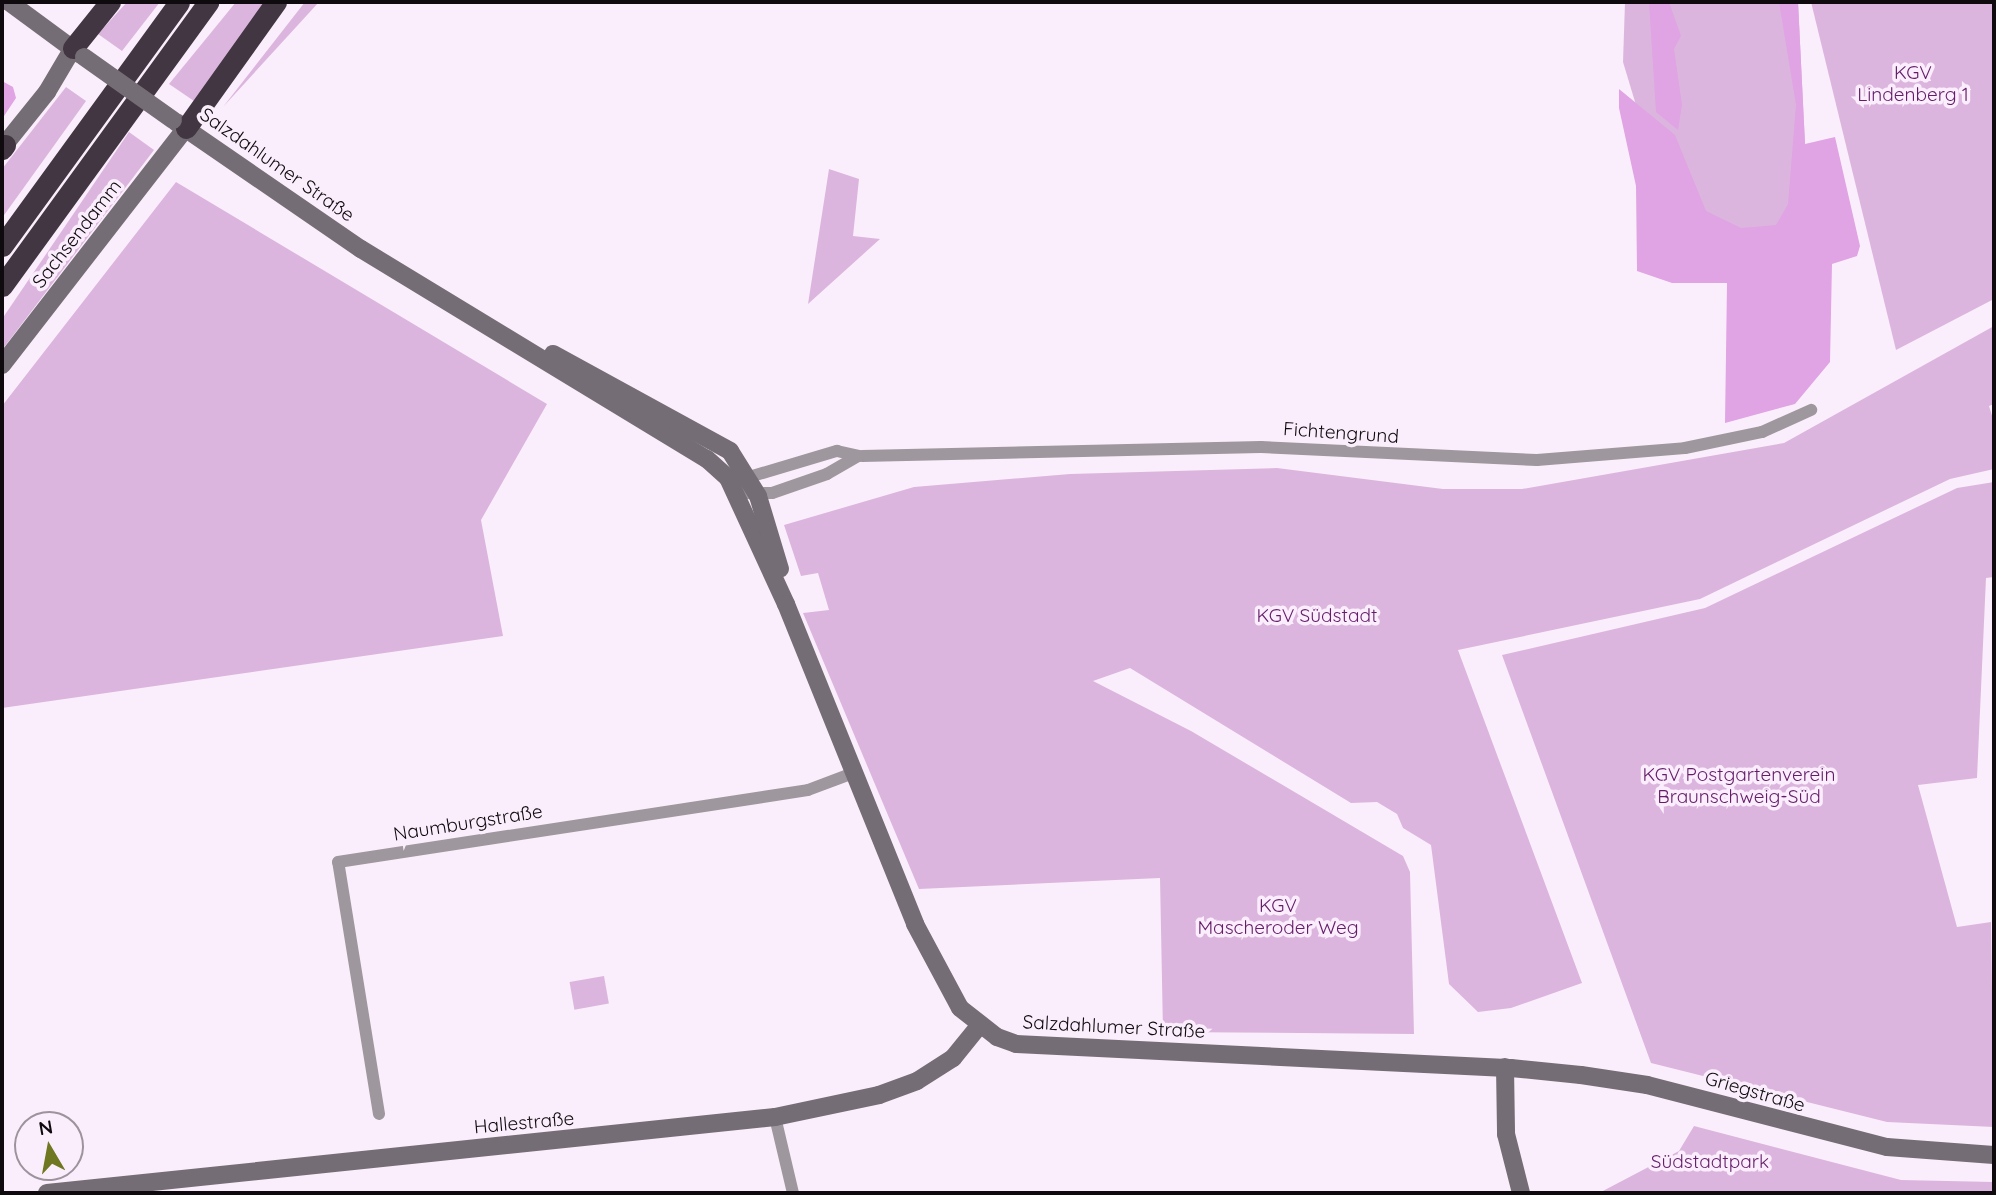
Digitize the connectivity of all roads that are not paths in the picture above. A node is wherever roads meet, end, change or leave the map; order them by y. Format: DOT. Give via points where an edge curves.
graph roads {
  1 [pos="9,2"];
  2 [pos="110,2"];
  3 [pos="179,2"];
  4 [pos="208,2"];
  5 [pos="276,2"];
  6 [pos="78,53"];
  7 [pos="180,124"];
  8 [pos="3,148"];
  9 [pos="2,246"];
  10 [pos="2,286"];
  11 [pos="528,351"];
  12 [pos="2,365"];
  13 [pos="1811,410"];
  14 [pos="862,456"];
  15 [pos="749,477"];
  16 [pos="738,493"];
  17 [pos="758,496"];
  18 [pos="786,604"];
  19 [pos="853,773"];
  20 [pos="979,1026"];
  21 [pos="1505,1068"];
  22 [pos="379,1114"];
  23 [pos="775,1117"];
  24 [pos="1994,1155"];
  25 [pos="143,1188"];
  26 [pos="47,1193"];
  27 [pos="793,1193"];
  28 [pos="1521,1193"];
  1 -- 6 [label="main road, Salzdahlumer Straße"];
  2 -- 6 [label="highway"];
  3 -- 9 [label="highway"];
  4 -- 10 [label="highway"];
  5 -- 7 [label="highway"];
  6 -- 7 [label="main road, Salzdahlumer Straße, bridge"];
  6 -- 8 [label="main road"];
  7 -- 11 [label="main road, Salzdahlumer Straße" via="360,249"];
  7 -- 12 [label="main road, Sachsendamm"];
  11 -- 15 [label="main road, Salzdahlumer Straße" via="556,354 708,437 730,451"];
  11 -- 16 [label="main road, Salzdahlumer Straße" via="707,459"];
  13 -- 14 [label="street, Fichtengrund" via="1762,432 1685,448 1537,460 1261,447"];
  15 -- 16 [label="street"];
  15 -- 17 [label="main road, Salzdahlumer Straße"];
  15 -- 17 [label="street" via="820,453 858,456 827,474"];
  16 -- 17 [label="street"];
  16 -- 18 [label="main road, Salzdahlumer Straße"];
  17 -- 18 [label="main road, Salzdahlumer Straße" via="779,562"];
  18 -- 19 [label="main road, Salzdahlumer Straße"];
  19 -- 20 [label="main road, Salzdahlumer Straße" via="939,973 960,1008"];
  19 -- 22 [label="street, Naumburgstraße" via="808,790 338,862"];
  20 -- 21 [label="main road, Salzdahlumer Straße" via="1016,1044"];
  20 -- 23 [label="main road, Hallestraße" via="953,1058 917,1081 879,1096"];
  21 -- 24 [label="main road, Griegstraße" via="1647,1085 1887,1147"];
  21 -- 28 [label="main road" via="1506,1134"];
  23 -- 25 [label="main road, Hallestraße"];
  23 -- 27 [label="street"];
  25 -- 26 [label="main road, Hallestraße"];
}
